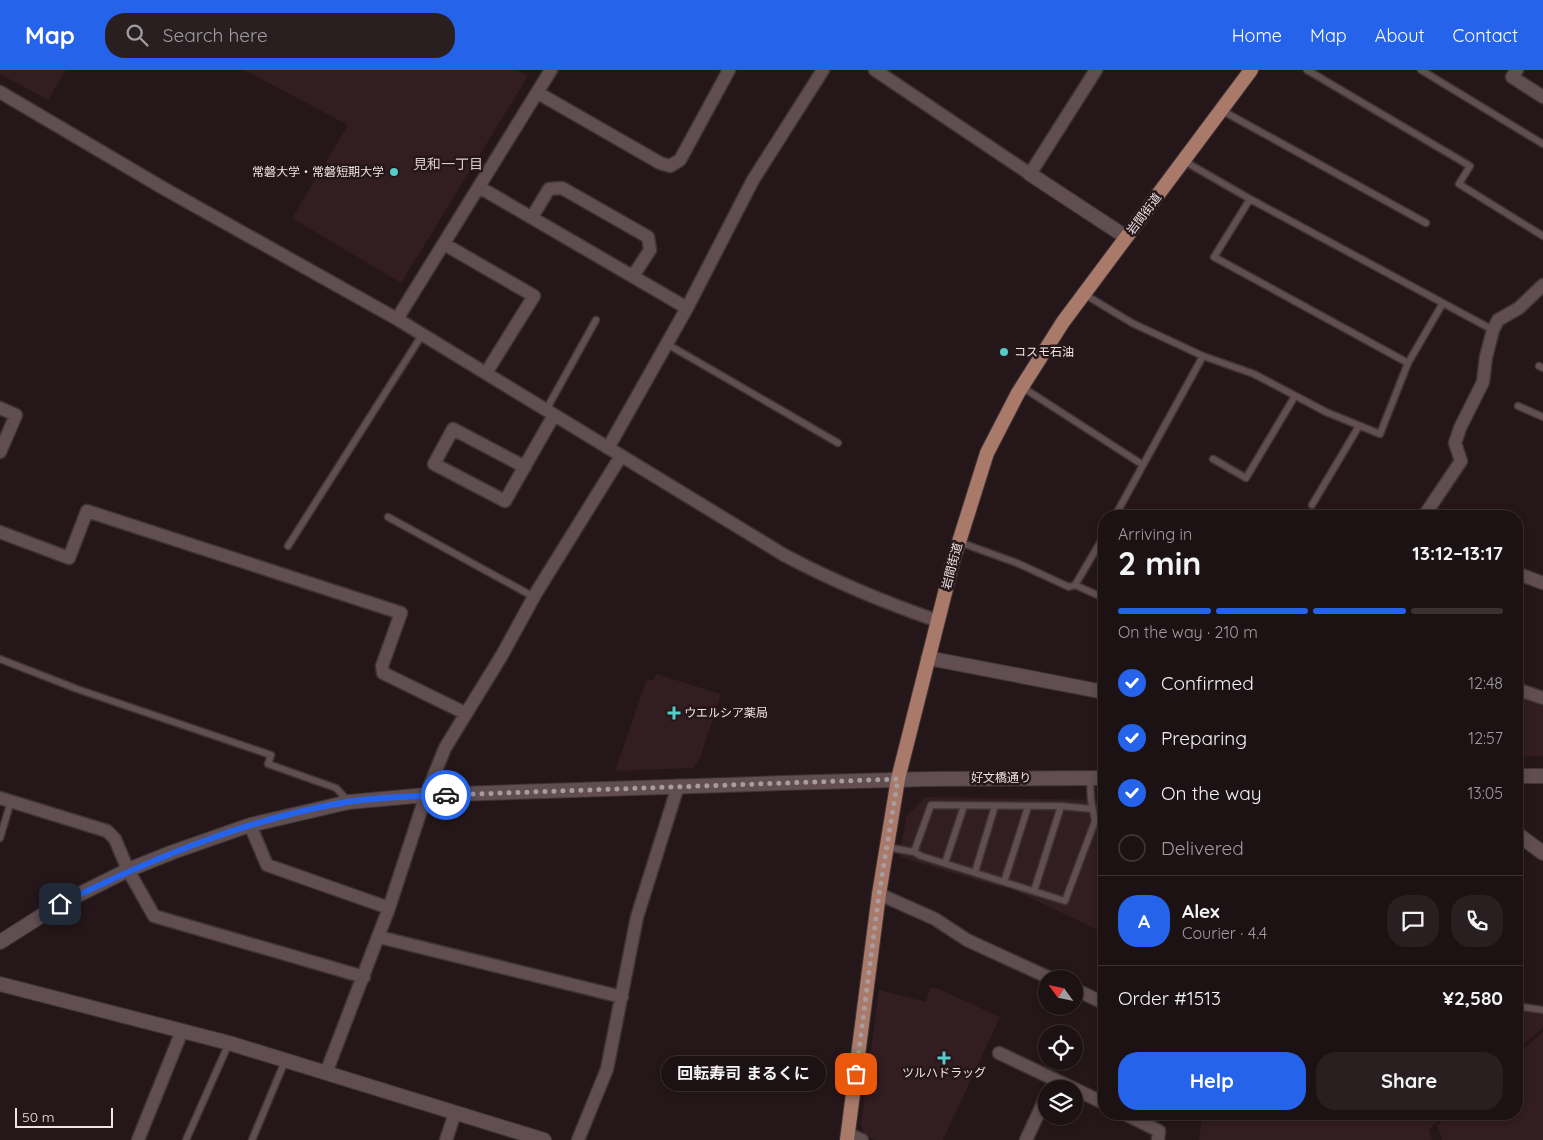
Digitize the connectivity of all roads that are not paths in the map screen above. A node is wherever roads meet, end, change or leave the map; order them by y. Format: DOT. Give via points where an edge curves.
graph roads {
  1 [pos="551,70"];
  2 [pos="729,70"];
  3 [pos="823,70"];
  4 [pos="875,70"];
  5 [pos="1096,70"];
  6 [pos="1251,70"];
  7 [pos="1307,70"];
  8 [pos="1421,70"];
  9 [pos="1516,70"];
  10 [pos="0,92"];
  11 [pos="538,93"];
  12 [pos="1543,97"];
  13 [pos="1221,110"];
  14 [pos="1543,144"];
  15 [pos="1184,161"];
  16 [pos="1030,174"];
  17 [pos="479,187"];
  18 [pos="1250,199"];
  19 [pos="532,217"];
  20 [pos="1426,223"];
  21 [pos="1543,236"];
  22 [pos="1126,237"];
  23 [pos="444,244"];
  24 [pos="633,276"];
  25 [pos="1543,285"];
  26 [pos="1084,293"];
  27 [pos="1443,303"];
  28 [pos="688,308"];
  29 [pos="397,319"];
  30 [pos="596,320"];
  31 [pos="1493,330"];
  32 [pos="422,335"];
  33 [pos="667,344"];
  34 [pos="1203,356"];
  35 [pos="1408,363"];
  36 [pos="486,373"];
  37 [pos="1022,387"];
  38 [pos="1295,396"];
  39 [pos="1518,406"];
  40 [pos="0,408"];
  41 [pos="550,413"];
  42 [pos="1543,417"];
  43 [pos="1359,426"];
  44 [pos="838,443"];
  45 [pos="608,448"];
  46 [pos="0,452"];
  47 [pos="621,456"];
  48 [pos="1213,459"];
  49 [pos="1143,465"];
  50 [pos="525,467"];
  51 [pos="1312,505"];
  52 [pos="1118,510"];
  53 [pos="1428,510"];
  54 [pos="388,518"];
  55 [pos="0,532"];
  56 [pos="959,542"];
  57 [pos="288,546"];
  58 [pos="1098,546"];
  59 [pos="1523,576"];
  60 [pos="1543,583"];
  61 [pos="1076,585"];
  62 [pos="1098,595"];
  63 [pos="534,597"];
  64 [pos="938,621"];
  65 [pos="928,658"];
  66 [pos="0,659"];
  67 [pos="1098,691"];
  68 [pos="1523,691"];
  69 [pos="1543,698"];
  70 [pos="465,713"];
  71 [pos="1523,776"];
  72 [pos="1543,776"];
  73 [pos="1097,778"];
  74 [pos="898,779"];
  75 [pos="678,786"];
  76 [pos="426,796"];
  77 [pos="6,799"];
  78 [pos="349,802"];
  79 [pos="964,806"];
  80 [pos="995,806"];
  81 [pos="1061,806"];
  82 [pos="1028,807"];
  83 [pos="1092,809"];
  84 [pos="1098,820"];
  85 [pos="1095,821"];
  86 [pos="250,825"];
  87 [pos="0,838"];
  88 [pos="1523,838"];
  89 [pos="886,847"];
  90 [pos="914,852"];
  91 [pos="1543,853"];
  92 [pos="945,864"];
  93 [pos="128,870"];
  94 [pos="975,872"];
  95 [pos="1004,882"];
  96 [pos="1034,891"];
  97 [pos="879,894"];
  98 [pos="390,908"];
  99 [pos="379,937"];
  100 [pos="0,942"];
  101 [pos="1038,972"];
  102 [pos="364,977"];
  103 [pos="0,984"];
  104 [pos="1083,993"];
  105 [pos="622,997"];
  106 [pos="1098,999"];
  107 [pos="1523,1007"];
  108 [pos="1543,1010"];
  109 [pos="182,1031"];
  110 [pos="229,1043"];
  111 [pos="999,1053"];
  112 [pos="286,1060"];
  113 [pos="326,1073"];
  114 [pos="1045,1080"];
  115 [pos="1083,1095"];
  116 [pos="1098,1101"];
  117 [pos="455,1113"];
  118 [pos="1038,1114"];
  119 [pos="1137,1120"];
  120 [pos="520,1136"];
  121 [pos="848,1137"];
  122 [pos="138,1140"];
  123 [pos="186,1140"];
  124 [pos="252,1140"];
  125 [pos="446,1140"];
  126 [pos="544,1140"];
  127 [pos="578,1140"];
  128 [pos="862,1140"];
  129 [pos="1026,1140"];
  130 [pos="1158,1140"];
  1 -- 11 [label="street"];
  2 -- 11 [label="street" via="680,160 670,166"];
  3 -- 28 [label="street" via="752,180"];
  4 -- 16 [label="street"];
  5 -- 16 [label="street"];
  6 -- 13 [label="main road, 岩間街道"];
  7 -- 21 [label="lane" via="1470,166 1459,184"];
  8 -- 14 [label="lane"];
  9 -- 12 [label="street" via="1512,77"];
  10 -- 29 [label="street"];
  11 -- 17 [label="street"];
  13 -- 15 [label="main road, 岩間街道"];
  13 -- 20 [label="lane"];
  15 -- 18 [label="lane"];
  15 -- 22 [label="main road, 岩間街道"];
  16 -- 22 [label="street"];
  17 -- 19 [label="street"];
  17 -- 23 [label="street"];
  18 -- 27 [label="lane"];
  18 -- 35 [label="lane" via="1214,257"];
  19 -- 24 [label="street"];
  19 -- 24 [label="street" via="549,189 562,188 648,237 650,250"];
  22 -- 26 [label="main road, 岩間街道"];
  23 -- 29 [label="street"];
  23 -- 36 [label="street" via="534,296"];
  24 -- 28 [label="street"];
  25 -- 31 [label="street" via="1519,308 1498,320"];
  26 -- 34 [label="lane" via="1132,323"];
  26 -- 37 [label="main road, 岩間街道"];
  27 -- 31 [label="lane"];
  27 -- 35 [label="lane"];
  28 -- 33 [label="street"];
  29 -- 32 [label="street"];
  30 -- 41 [label="lane"];
  31 -- 53 [label="street" via="1483,382 1455,444 1461,461"];
  32 -- 36 [label="street"];
  32 -- 57 [label="lane"];
  33 -- 44 [label="lane"];
  33 -- 45 [label="street"];
  34 -- 38 [label="lane" via="1254,374"];
  34 -- 49 [label="lane"];
  35 -- 43 [label="lane" via="1380,434"];
  36 -- 41 [label="street"];
  37 -- 49 [label="lane"];
  37 -- 56 [label="main road, 岩間街道" via="987,453"];
  38 -- 43 [label="lane"];
  38 -- 48 [label="lane" via="1246,478"];
  39 -- 42 [label="lane"];
  40 -- 46 [label="street" via="16,415"];
  41 -- 45 [label="street"];
  41 -- 50 [label="street"];
  43 -- 51 [label="lane"];
  45 -- 47 [label="street"];
  47 -- 63 [label="street"];
  47 -- 64 [label="street" via="784,555"];
  49 -- 52 [label="lane"];
  50 -- 50 [label="street" via="505,501 434,464 454,430"];
  54 -- 63 [label="lane"];
  55 -- 70 [label="street" via="69,558 87,511 401,613 382,666 383,674"];
  56 -- 61 [label="lane" via="1017,563 1069,587"];
  56 -- 64 [label="main road, 岩間街道"];
  58 -- 61 [label="lane"];
  59 -- 60 [label="street"];
  61 -- 62 [label="lane"];
  63 -- 70 [label="street"];
  64 -- 65 [label="main road, 岩間街道"];
  65 -- 67 [label="street"];
  65 -- 74 [label="main road, 岩間街道"];
  66 -- 78 [label="lane" via="77,689 271,755 268,764 336,788"];
  68 -- 69 [label="street"];
  70 -- 76 [label="street" via="444,748"];
  71 -- 72 [label="street"];
  73 -- 74 [label="street, 好文橋通り"];
  73 -- 83 [label="lane"];
  74 -- 75 [label="street, 好文橋通り"];
  74 -- 89 [label="main road, 岩間街道"];
  75 -- 76 [label="street, 好文橋通り"];
  75 -- 105 [label="street" via="637,917"];
  76 -- 78 [label="street, 好文橋通り"];
  76 -- 98 [label="street"];
  77 -- 87 [label="lane"];
  77 -- 93 [label="street" via="107,831 115,839"];
  78 -- 86 [label="street, 好文橋通り"];
  79 -- 80 [label="lane"];
  79 -- 90 [label="lane" via="931,805"];
  79 -- 92 [label="lane"];
  80 -- 82 [label="lane"];
  80 -- 94 [label="lane"];
  81 -- 82 [label="lane"];
  81 -- 83 [label="lane"];
  81 -- 96 [label="lane"];
  82 -- 95 [label="lane"];
  83 -- 85 [label="lane"];
  84 -- 85 [label="lane"];
  85 -- 96 [label="lane" via="1065,901"];
  86 -- 93 [label="street, 好文橋通り"];
  86 -- 98 [label="street" via="267,865"];
  88 -- 91 [label="street"];
  89 -- 90 [label="lane"];
  89 -- 97 [label="main road, 岩間街道"];
  90 -- 92 [label="lane"];
  92 -- 94 [label="lane"];
  93 -- 100 [label="street, 好文橋通り" via="60,904"];
  93 -- 102 [label="street" via="154,916"];
  94 -- 95 [label="lane"];
  95 -- 96 [label="lane"];
  97 -- 101 [label="street"];
  97 -- 121 [label="main road, 岩間街道"];
  98 -- 99 [label="street"];
  99 -- 102 [label="street"];
  99 -- 105 [label="street"];
  102 -- 113 [label="street"];
  103 -- 109 [label="street"];
  104 -- 106 [label="street"];
  105 -- 127 [label="street" via="607,1069"];
  107 -- 108 [label="lane"];
  109 -- 110 [label="street"];
  109 -- 122 [label="street"];
  110 -- 112 [label="street"];
  110 -- 123 [label="lane"];
  111 -- 114 [label="street"];
  112 -- 113 [label="street"];
  112 -- 124 [label="lane"];
  113 -- 117 [label="street"];
  115 -- 116 [label="street"];
  117 -- 120 [label="street"];
  117 -- 125 [label="street"];
  118 -- 129 [label="street"];
  119 -- 130 [label="street" via="1159,1131"];
  120 -- 126 [label="street"];
  121 -- 128 [label="street"];
}
